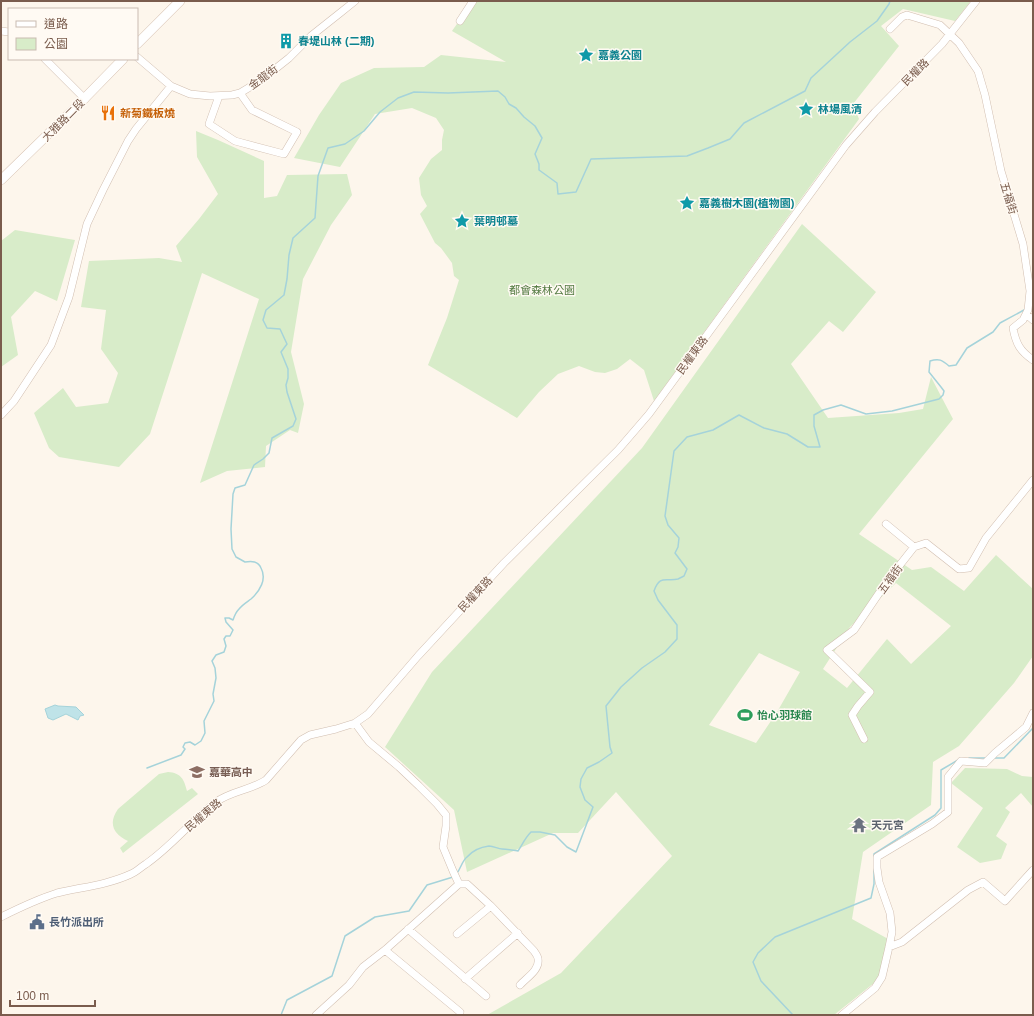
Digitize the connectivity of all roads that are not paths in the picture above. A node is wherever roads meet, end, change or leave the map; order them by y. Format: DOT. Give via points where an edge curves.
graph roads {
  1 [pos="180,1"];
  2 [pos="355,1"];
  3 [pos="473,1"];
  4 [pos="976,1"];
  5 [pos="460,21"];
  6 [pos="890,29"];
  7 [pos="950,33"];
  8 [pos="138,43"];
  9 [pos="138,58"];
  10 [pos="46,60"];
  11 [pos="122,60"];
  12 [pos="171,86"];
  13 [pos="240,93"];
  14 [pos="218,96"];
  15 [pos="85,99"];
  16 [pos="850,140"];
  17 [pos="1,180"];
  18 [pos="1029,313"];
  19 [pos="1033,320"];
  20 [pos="1033,360"];
  21 [pos="1,415"];
  22 [pos="1033,480"];
  23 [pos="886,524"];
  24 [pos="914,547"];
  25 [pos="1033,713"];
  26 [pos="355,722"];
  27 [pos="864,739"];
  28 [pos="1033,870"];
  29 [pos="459,884"];
  30 [pos="490,906"];
  31 [pos="1,917"];
  32 [pos="408,929"];
  33 [pos="518,933"];
  34 [pos="457,934"];
  35 [pos="889,947"];
  36 [pos="385,950"];
  37 [pos="465,979"];
  38 [pos="520,985"];
  39 [pos="486,996"];
  40 [pos="460,1012"];
  41 [pos="316,1015"];
  42 [pos="842,1015"];
  1 -- 8 [label="main road"];
  2 -- 13 [label="street, 金龍街" via="260,82"];
  3 -- 5 [label="street"];
  4 -- 7 [label="street, 民權路"];
  6 -- 7 [label="street, 五福街" via="902,16 907,15 940,25"];
  7 -- 16 [label="street, 民權路"];
  7 -- 18 [label="street, 五福街" via="978,71 985,95 1001,171 1023,244 1030,291"];
  9 -- 12 [label="street, 金龍街"];
  10 -- 15 [label="street"];
  11 -- 15 [label="main road, 大雅路二段"];
  12 -- 14 [label="street, 金龍街" via="190,94"];
  12 -- 21 [label="street" via="136,129 125,148 87,224 69,297 51,345 14,401"];
  13 -- 14 [label="street, 金龍街"];
  13 -- 14 [label="street" via="252,110 297,132 284,154 235,141 209,124"];
  15 -- 17 [label="main road, 大雅路二段"];
  16 -- 26 [label="street, 民權東路" via="649,414 618,450 504,563 368,714"];
  18 -- 19 [label="street"];
  18 -- 20 [label="street" via="1013,328 1018,345 1024,354"];
  22 -- 24 [label="street" via="986,538 969,568 959,569 926,543"];
  23 -- 24 [label="street"];
  24 -- 27 [label="street, 五福街" via="854,630 827,650 870,692 852,715"];
  25 -- 35 [label="street" via="1026,727 995,752 985,764 961,761 948,777 948,812 877,857 879,882 890,913 892,932"];
  26 -- 29 [label="street" via="369,742 414,781 446,815 443,847"];
  26 -- 31 [label="street, 民權東路" via="300,740 266,780 218,801 166,848 132,874 110,882 56,894"];
  28 -- 35 [label="street" via="1005,901 983,882 968,890 902,942"];
  29 -- 30 [label="street" via="467,884"];
  29 -- 32 [label="street"];
  30 -- 33 [label="street"];
  30 -- 34 [label="street"];
  32 -- 36 [label="street"];
  32 -- 37 [label="street"];
  33 -- 37 [label="street"];
  33 -- 38 [label="street" via="538,958 538,964 533,972"];
  35 -- 42 [label="street" via="882,977 875,988"];
  36 -- 40 [label="street"];
  36 -- 41 [label="street" via="363,967 349,985"];
  37 -- 39 [label="street"];
}
